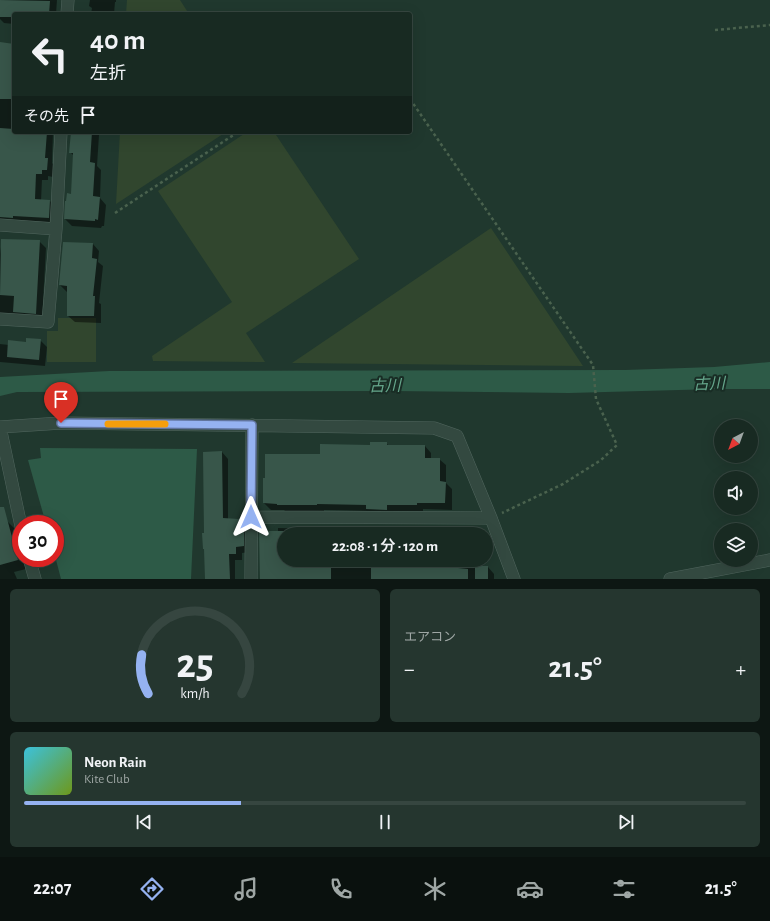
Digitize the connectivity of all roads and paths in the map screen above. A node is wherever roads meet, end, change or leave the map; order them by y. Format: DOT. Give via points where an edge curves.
graph roads {
  1 [pos="68,0"];
  2 [pos="67,12"];
  3 [pos="770,25"];
  4 [pos="714,30"];
  5 [pos="412,102"];
  6 [pos="61,134"];
  7 [pos="235,134"];
  8 [pos="115,213"];
  9 [pos="0,225"];
  10 [pos="56,229"];
  11 [pos="0,319"];
  12 [pos="252,425"];
  13 [pos="0,427"];
  14 [pos="19,515"];
  15 [pos="251,517"];
  16 [pos="491,518"];
  17 [pos="770,560"];
  18 [pos="32,567"];
  19 [pos="35,579"];
  20 [pos="251,579"];
  21 [pos="514,579"];
  22 [pos="670,579"];
  1 -- 2 [label="street"];
  3 -- 4 [label="path"];
  5 -- 16 [label="path" via="592,365 596,399 617,445 601,460 563,484"];
  6 -- 10 [label="street"];
  7 -- 8 [label="path"];
  9 -- 10 [label="street"];
  10 -- 11 [label="street" via="48,322"];
  12 -- 13 [label="street" via="61,423"];
  12 -- 15 [label="street"];
  12 -- 16 [label="street" via="434,428 457,436"];
  13 -- 14 [label="street"];
  15 -- 16 [label="street"];
  15 -- 20 [label="street"];
  16 -- 21 [label="street"];
  17 -- 22 [label="street"];
  18 -- 19 [label="street"];
}
